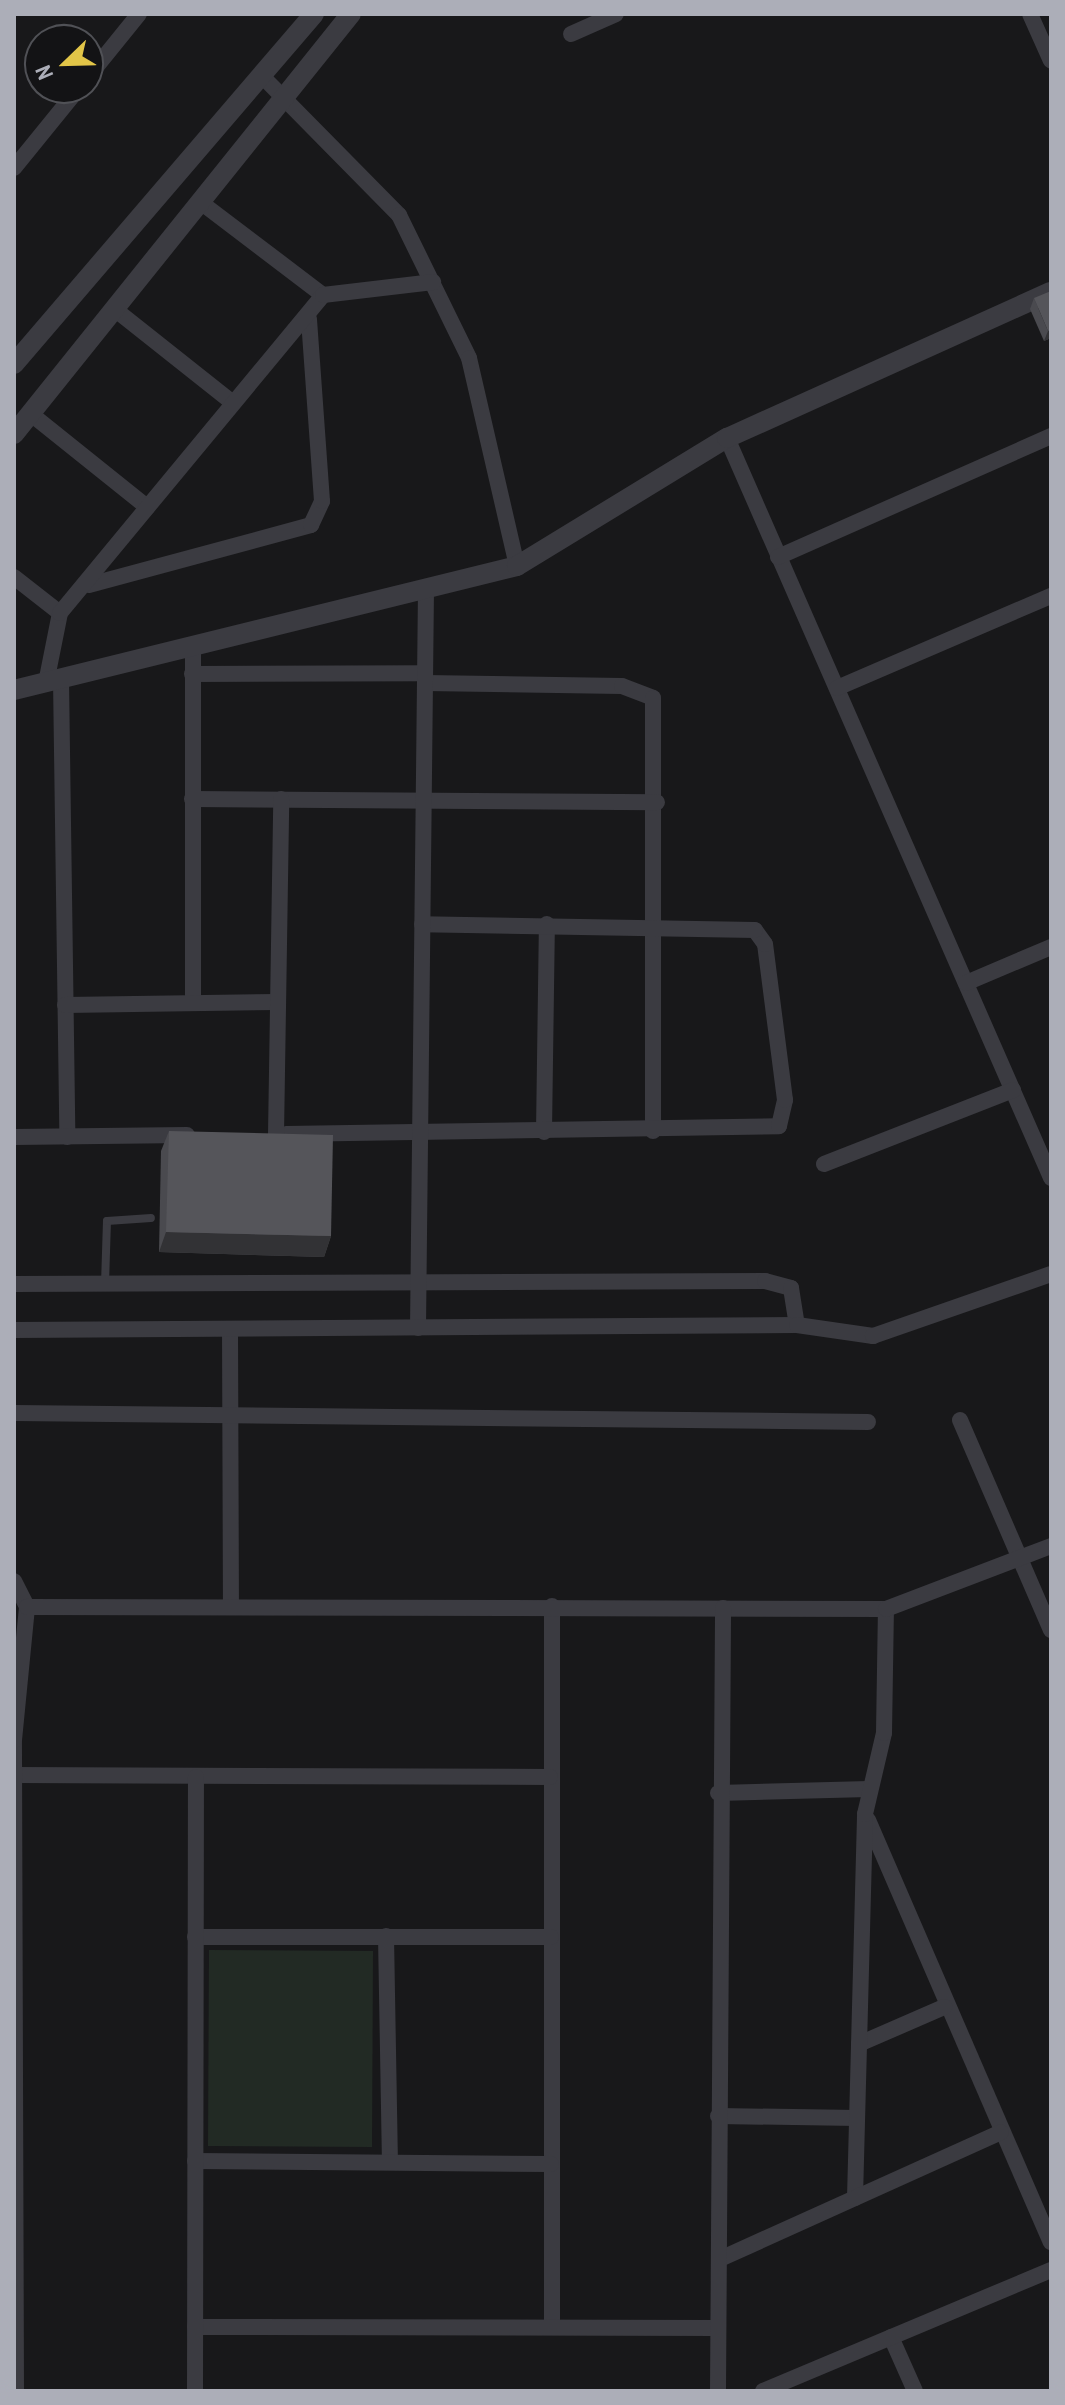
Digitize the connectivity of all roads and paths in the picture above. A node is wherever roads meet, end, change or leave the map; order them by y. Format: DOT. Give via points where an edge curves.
graph roads {
  1 [pos="139,14"];
  2 [pos="314,14"];
  3 [pos="351,14"];
  4 [pos="616,14"];
  5 [pos="1030,14"];
  6 [pos="571,34"];
  7 [pos="104,57"];
  8 [pos="1051,61"];
  9 [pos="261,75"];
  10 [pos="288,95"];
  11 [pos="66,104"];
  12 [pos="14,168"];
  13 [pos="203,204"];
  14 [pos="433,282"];
  15 [pos="1051,292"];
  16 [pos="323,295"];
  17 [pos="117,311"];
  18 [pos="309,318"];
  19 [pos="17,356"];
  20 [pos="233,403"];
  21 [pos="31,414"];
  22 [pos="14,434"];
  23 [pos="1051,436"];
  24 [pos="727,438"];
  25 [pos="147,507"];
  26 [pos="778,557"];
  27 [pos="517,566"];
  28 [pos="14,577"];
  29 [pos="89,585"];
  30 [pos="426,590"];
  31 [pos="1051,596"];
  32 [pos="60,613"];
  33 [pos="193,647"];
  34 [pos="192,674"];
  35 [pos="425,678"];
  36 [pos="53,681"];
  37 [pos="837,688"];
  38 [pos="14,690"];
  39 [pos="192,799"];
  40 [pos="281,799"];
  41 [pos="424,799"];
  42 [pos="657,802"];
  43 [pos="422,924"];
  44 [pos="547,924"];
  45 [pos="656,925"];
  46 [pos="1051,947"];
  47 [pos="966,983"];
  48 [pos="278,1002"];
  49 [pos="193,1003"];
  50 [pos="65,1005"];
  51 [pos="1013,1090"];
  52 [pos="653,1131"];
  53 [pos="544,1132"];
  54 [pos="420,1133"];
  55 [pos="201,1135"];
  56 [pos="14,1137"];
  57 [pos="67,1137"];
  58 [pos="824,1164"];
  59 [pos="1050,1172"];
  60 [pos="151,1218"];
  61 [pos="1051,1274"];
  62 [pos="418,1283"];
  63 [pos="14,1284"];
  64 [pos="105,1284"];
  65 [pos="797,1325"];
  66 [pos="418,1328"];
  67 [pos="230,1329"];
  68 [pos="14,1330"];
  69 [pos="228,1411"];
  70 [pos="14,1413"];
  71 [pos="960,1420"];
  72 [pos="868,1422"];
  73 [pos="1051,1546"];
  74 [pos="1021,1559"];
  75 [pos="14,1581"];
  76 [pos="231,1604"];
  77 [pos="552,1606"];
  78 [pos="27,1607"];
  79 [pos="723,1608"];
  80 [pos="886,1609"];
  81 [pos="1051,1630"];
  82 [pos="14,1775"];
  83 [pos="196,1777"];
  84 [pos="550,1777"];
  85 [pos="869,1789"];
  86 [pos="718,1793"];
  87 [pos="865,1814"];
  88 [pos="15,1915"];
  89 [pos="386,1936"];
  90 [pos="195,1937"];
  91 [pos="551,1937"];
  92 [pos="944,2007"];
  93 [pos="859,2044"];
  94 [pos="15,2114"];
  95 [pos="718,2116"];
  96 [pos="857,2118"];
  97 [pos="1001,2132"];
  98 [pos="195,2161"];
  99 [pos="390,2162"];
  100 [pos="551,2164"];
  101 [pos="855,2198"];
  102 [pos="1051,2242"];
  103 [pos="720,2259"];
  104 [pos="1050,2272"];
  105 [pos="15,2317"];
  106 [pos="195,2327"];
  107 [pos="552,2327"];
  108 [pos="718,2328"];
  109 [pos="891,2337"];
  110 [pos="16,2391"];
  111 [pos="195,2391"];
  112 [pos="718,2391"];
  113 [pos="763,2391"];
  114 [pos="915,2391"];
  1 -- 7 [label="street"];
  2 -- 9 [label="street"];
  3 -- 10 [label="street"];
  4 -- 6 [label="street"];
  5 -- 8 [label="street"];
  9 -- 10 [label="street"];
  9 -- 19 [label="street"];
  10 -- 13 [label="street"];
  10 -- 14 [label="street" via="399,215"];
  11 -- 12 [label="street"];
  13 -- 16 [label="street"];
  13 -- 17 [label="street"];
  14 -- 16 [label="street"];
  14 -- 27 [label="street" via="481,398"];
  15 -- 24 [label="street"];
  16 -- 18 [label="street"];
  17 -- 20 [label="street"];
  17 -- 21 [label="street"];
  18 -- 20 [label="street"];
  18 -- 29 [label="street" via="322,501 311,525"];
  20 -- 25 [label="street"];
  21 -- 22 [label="street"];
  21 -- 25 [label="street"];
  23 -- 26 [label="street"];
  24 -- 26 [label="street"];
  24 -- 27 [label="street"];
  25 -- 29 [label="street"];
  26 -- 37 [label="street"];
  27 -- 30 [label="street"];
  28 -- 32 [label="street"];
  29 -- 32 [label="street"];
  30 -- 33 [label="street"];
  30 -- 35 [label="street"];
  31 -- 37 [label="street"];
  32 -- 36 [label="street"];
  33 -- 34 [label="street"];
  33 -- 36 [label="street"];
  34 -- 35 [label="street"];
  34 -- 39 [label="street"];
  35 -- 41 [label="street"];
  35 -- 42 [label="street" via="643,690 658,716"];
  36 -- 38 [label="street"];
  36 -- 50 [label="street"];
  37 -- 47 [label="street"];
  39 -- 40 [label="street"];
  39 -- 49 [label="street"];
  40 -- 41 [label="street"];
  40 -- 48 [label="street"];
  41 -- 42 [label="street"];
  41 -- 43 [label="street"];
  42 -- 45 [label="street"];
  43 -- 44 [label="street"];
  43 -- 54 [label="street"];
  44 -- 45 [label="street"];
  44 -- 53 [label="street"];
  45 -- 52 [label="street"];
  45 -- 52 [label="street" via="744,927 761,935 785,1113 769,1131"];
  46 -- 47 [label="street"];
  47 -- 51 [label="street"];
  48 -- 49 [label="street"];
  48 -- 54 [label="street" via="268,1135"];
  49 -- 50 [label="street"];
  50 -- 57 [label="street"];
  51 -- 58 [label="street"];
  51 -- 59 [label="street"];
  52 -- 53 [label="street"];
  53 -- 54 [label="street"];
  54 -- 62 [label="street"];
  55 -- 57 [label="street"];
  56 -- 57 [label="street"];
  60 -- 64 [label="lane" via="107,1221"];
  61 -- 65 [label="street" via="873,1336"];
  62 -- 64 [label="street"];
  62 -- 65 [label="street" via="765,1281 791,1288"];
  62 -- 66 [label="street"];
  63 -- 64 [label="street"];
  65 -- 66 [label="street"];
  66 -- 67 [label="street"];
  67 -- 68 [label="street"];
  67 -- 69 [label="street"];
  69 -- 70 [label="street"];
  69 -- 72 [label="street"];
  69 -- 76 [label="street"];
  71 -- 74 [label="street"];
  73 -- 74 [label="street"];
  74 -- 80 [label="street"];
  74 -- 81 [label="street"];
  75 -- 78 [label="street"];
  76 -- 77 [label="street"];
  76 -- 78 [label="street"];
  77 -- 79 [label="street"];
  77 -- 84 [label="street"];
  78 -- 82 [label="street"];
  79 -- 80 [label="street"];
  79 -- 86 [label="street"];
  80 -- 85 [label="street" via="884,1733"];
  82 -- 83 [label="street"];
  82 -- 88 [label="street"];
  83 -- 84 [label="street"];
  83 -- 90 [label="street"];
  84 -- 91 [label="street"];
  85 -- 86 [label="street"];
  85 -- 87 [label="street"];
  86 -- 95 [label="street"];
  87 -- 92 [label="street"];
  87 -- 93 [label="street"];
  88 -- 94 [label="street"];
  89 -- 90 [label="street"];
  89 -- 91 [label="street"];
  89 -- 99 [label="street"];
  90 -- 98 [label="street"];
  91 -- 100 [label="street"];
  92 -- 93 [label="street"];
  92 -- 97 [label="street"];
  93 -- 96 [label="street"];
  94 -- 105 [label="street"];
  95 -- 96 [label="street"];
  95 -- 103 [label="street"];
  96 -- 101 [label="street"];
  97 -- 101 [label="street"];
  97 -- 102 [label="street"];
  98 -- 99 [label="street"];
  98 -- 106 [label="street"];
  99 -- 100 [label="street"];
  100 -- 107 [label="street"];
  101 -- 103 [label="street"];
  103 -- 108 [label="street"];
  104 -- 109 [label="street"];
  105 -- 110 [label="street"];
  106 -- 107 [label="street"];
  106 -- 111 [label="street"];
  107 -- 108 [label="street"];
  108 -- 112 [label="street"];
  109 -- 113 [label="street"];
  109 -- 114 [label="street"];
}
